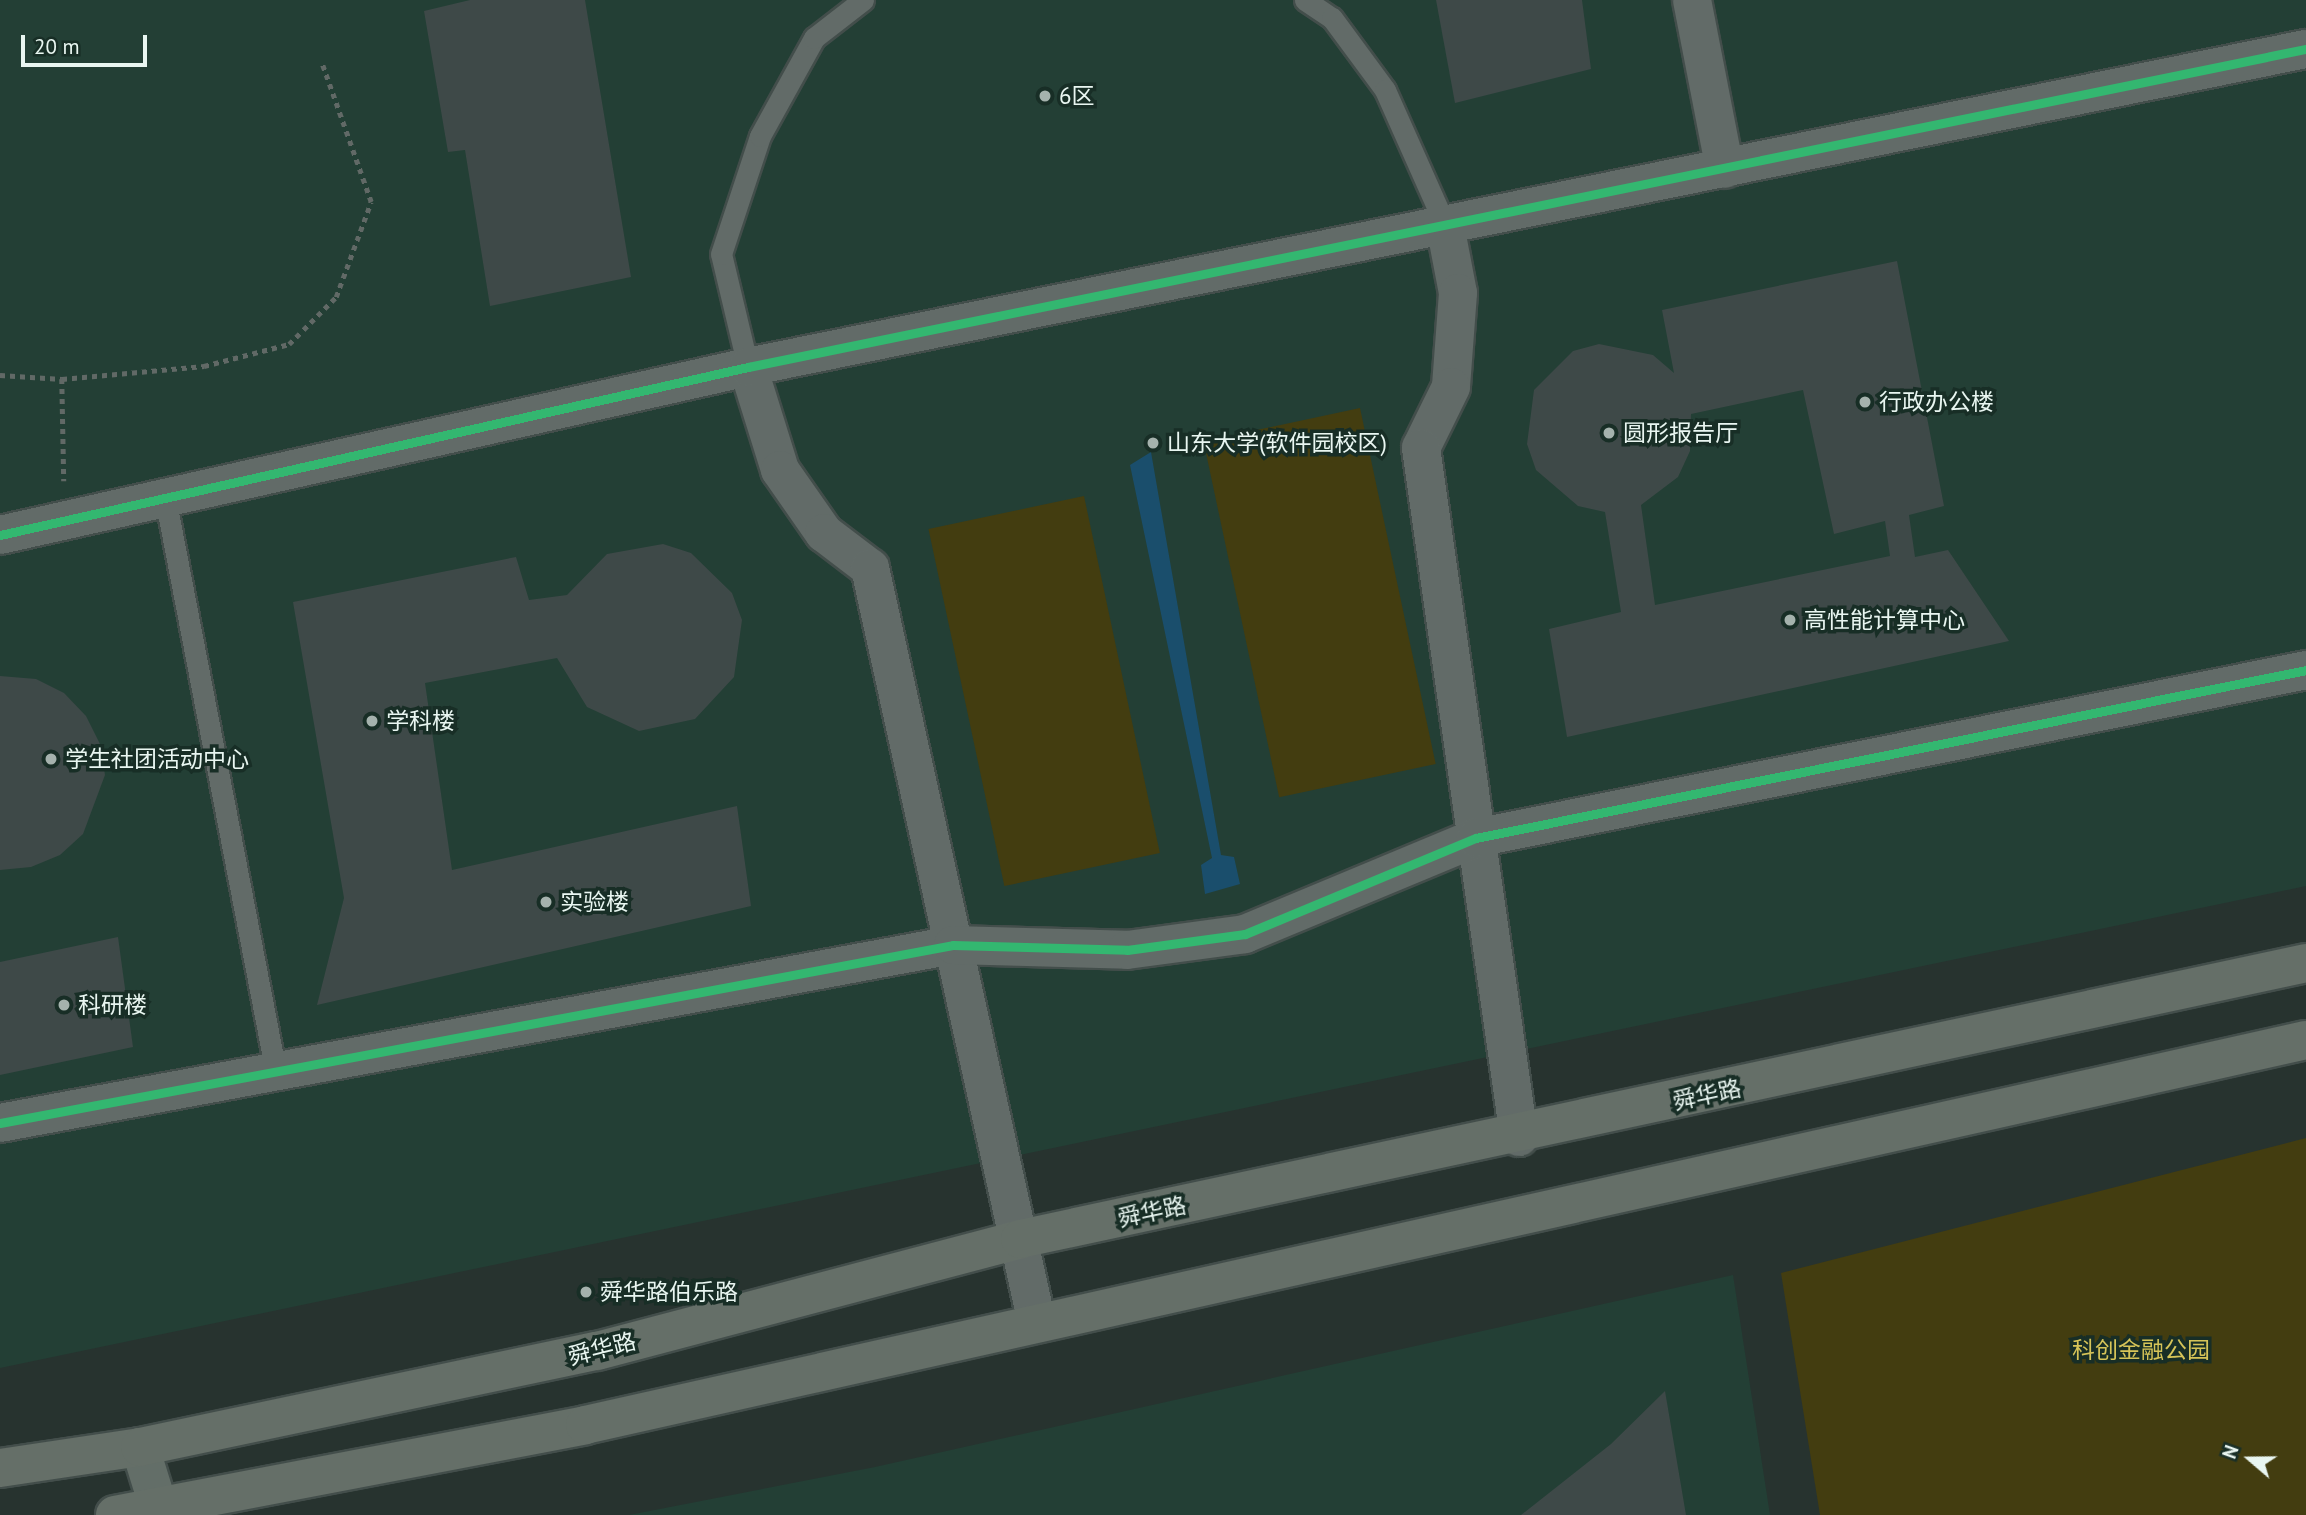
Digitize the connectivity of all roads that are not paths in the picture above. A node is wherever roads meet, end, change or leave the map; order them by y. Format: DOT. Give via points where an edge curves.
graph roads {
  1 [pos="863,0"];
  2 [pos="1305,0"];
  3 [pos="1692,0"];
  4 [pos="2306,49"];
  5 [pos="1725,169"];
  6 [pos="1445,225"];
  7 [pos="748,367"];
  8 [pos="165,497"];
  9 [pos="0,535"];
  10 [pos="2306,670"];
  11 [pos="1476,838"];
  12 [pos="953,945"];
  13 [pos="2306,963"];
  14 [pos="2306,1040"];
  15 [pos="276,1073"];
  16 [pos="0,1123"];
  17 [pos="1519,1137"];
  18 [pos="1020,1239"];
  19 [pos="1037,1323"];
  20 [pos="140,1447"];
  21 [pos="0,1468"];
  22 [pos="161,1511"];
  23 [pos="115,1515"];
  1 -- 7 [label="lane" via="814,38 760,136 721,254"];
  2 -- 6 [label="lane" via="1332,18 1385,90"];
  3 -- 5 [label="street"];
  4 -- 5 [label="street"];
  5 -- 6 [label="street"];
  6 -- 7 [label="street"];
  6 -- 11 [label="street" via="1458,293 1451,387 1421,448"];
  7 -- 8 [label="street"];
  7 -- 12 [label="street" via="780,470 824,533 870,568"];
  8 -- 9 [label="street"];
  8 -- 15 [label="lane"];
  10 -- 11 [label="street"];
  11 -- 12 [label="street" via="1245,934 1127,950"];
  11 -- 17 [label="street"];
  12 -- 15 [label="street"];
  12 -- 18 [label="street"];
  13 -- 17 [label="main road, 舜华路"];
  14 -- 19 [label="main road"];
  15 -- 16 [label="street"];
  17 -- 18 [label="main road, 舜华路"];
  18 -- 19 [label="street"];
  18 -- 20 [label="main road, 舜华路" via="597,1351"];
  19 -- 22 [label="main road" via="586,1424"];
  20 -- 21 [label="main road, 舜华路"];
  20 -- 22 [label="street"];
  22 -- 23 [label="main road"];
}
